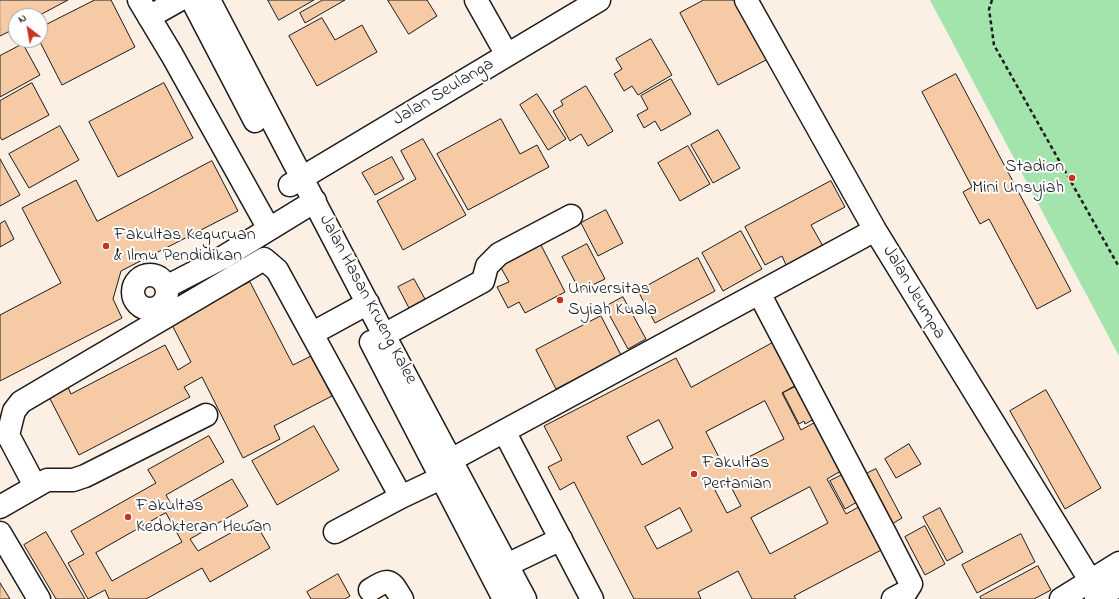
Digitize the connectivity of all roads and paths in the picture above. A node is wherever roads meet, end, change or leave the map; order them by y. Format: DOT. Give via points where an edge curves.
graph roads {
  1 [pos="180,0"];
  2 [pos="192,0"];
  3 [pos="209,0"];
  4 [pos="476,0"];
  5 [pos="600,0"];
  6 [pos="746,0"];
  7 [pos="992,0"];
  8 [pos="144,8"];
  9 [pos="507,55"];
  10 [pos="296,182"];
  11 [pos="309,205"];
  12 [pos="571,216"];
  13 [pos="269,229"];
  14 [pos="875,230"];
  15 [pos="1119,267"];
  16 [pos="166,287"];
  17 [pos="759,293"];
  18 [pos="361,307"];
  19 [pos="313,333"];
  20 [pos="384,335"];
  21 [pos="206,415"];
  22 [pos="504,431"];
  23 [pos="443,468"];
  24 [pos="35,486"];
  25 [pos="402,497"];
  26 [pos="0,506"];
  27 [pos="335,532"];
  28 [pos="0,533"];
  29 [pos="561,539"];
  30 [pos="1119,563"];
  31 [pos="508,566"];
  32 [pos="1119,585"];
  33 [pos="370,590"];
  34 [pos="1093,590"];
  35 [pos="510,596"];
  36 [pos="40,599"];
  37 [pos="402,599"];
  38 [pos="592,599"];
  39 [pos="893,599"];
  40 [pos="1061,599"];
  1 -- 8 [label="street"];
  2 -- 10 [label="street, Jalan Hasan Krueng Kalee"];
  3 -- 10 [label="street, Jalan Hasan Krueng Kalee"];
  4 -- 9 [label="street"];
  5 -- 9 [label="street, Jalan Seulanga"];
  6 -- 14 [label="street, Jalan Jeumpa"];
  7 -- 15 [label="path" via="989,9 994,45"];
  8 -- 13 [label="street"];
  9 -- 10 [label="street, Jalan Seulanga"];
  10 -- 11 [label="street, Jalan Hasan Krueng Kalee"];
  11 -- 13 [label="street"];
  11 -- 18 [label="street, Jalan Hasan Krueng Kalee"];
  12 -- 20 [label="street" via="499,254 487,266 483,281"];
  13 -- 16 [label="street" via="222,258"];
  14 -- 17 [label="street"];
  14 -- 34 [label="street, Jalan Jeumpa"];
  17 -- 22 [label="street"];
  17 -- 39 [label="street" via="911,584 906,592"];
  18 -- 19 [label="street"];
  18 -- 20 [label="street, Jalan Hasan Krueng Kalee"];
  18 -- 23 [label="street, Jalan Hasan Krueng Kalee"];
  19 -- 24 [label="street" via="277,270 264,259 251,266 21,402 14,411 8,434"];
  19 -- 25 [label="street"];
  20 -- 23 [label="street, Jalan Hasan Krueng Kalee"];
  21 -- 24 [label="street" via="85,476 73,480 47,480"];
  22 -- 23 [label="street"];
  22 -- 29 [label="street"];
  23 -- 25 [label="street"];
  23 -- 31 [label="street, Jalan Hasan Krueng Kalee"];
  23 -- 35 [label="street, Jalan Hasan Krueng Kalee"];
  24 -- 26 [label="street"];
  25 -- 27 [label="street"];
  28 -- 36 [label="street"];
  29 -- 31 [label="street"];
  29 -- 38 [label="street"];
  30 -- 34 [label="street"];
  31 -- 35 [label="street, Jalan Hasan Krueng Kalee"];
  32 -- 34 [label="street"];
  33 -- 37 [label="street" via="383,582 389,582"];
  34 -- 40 [label="street"];
}
